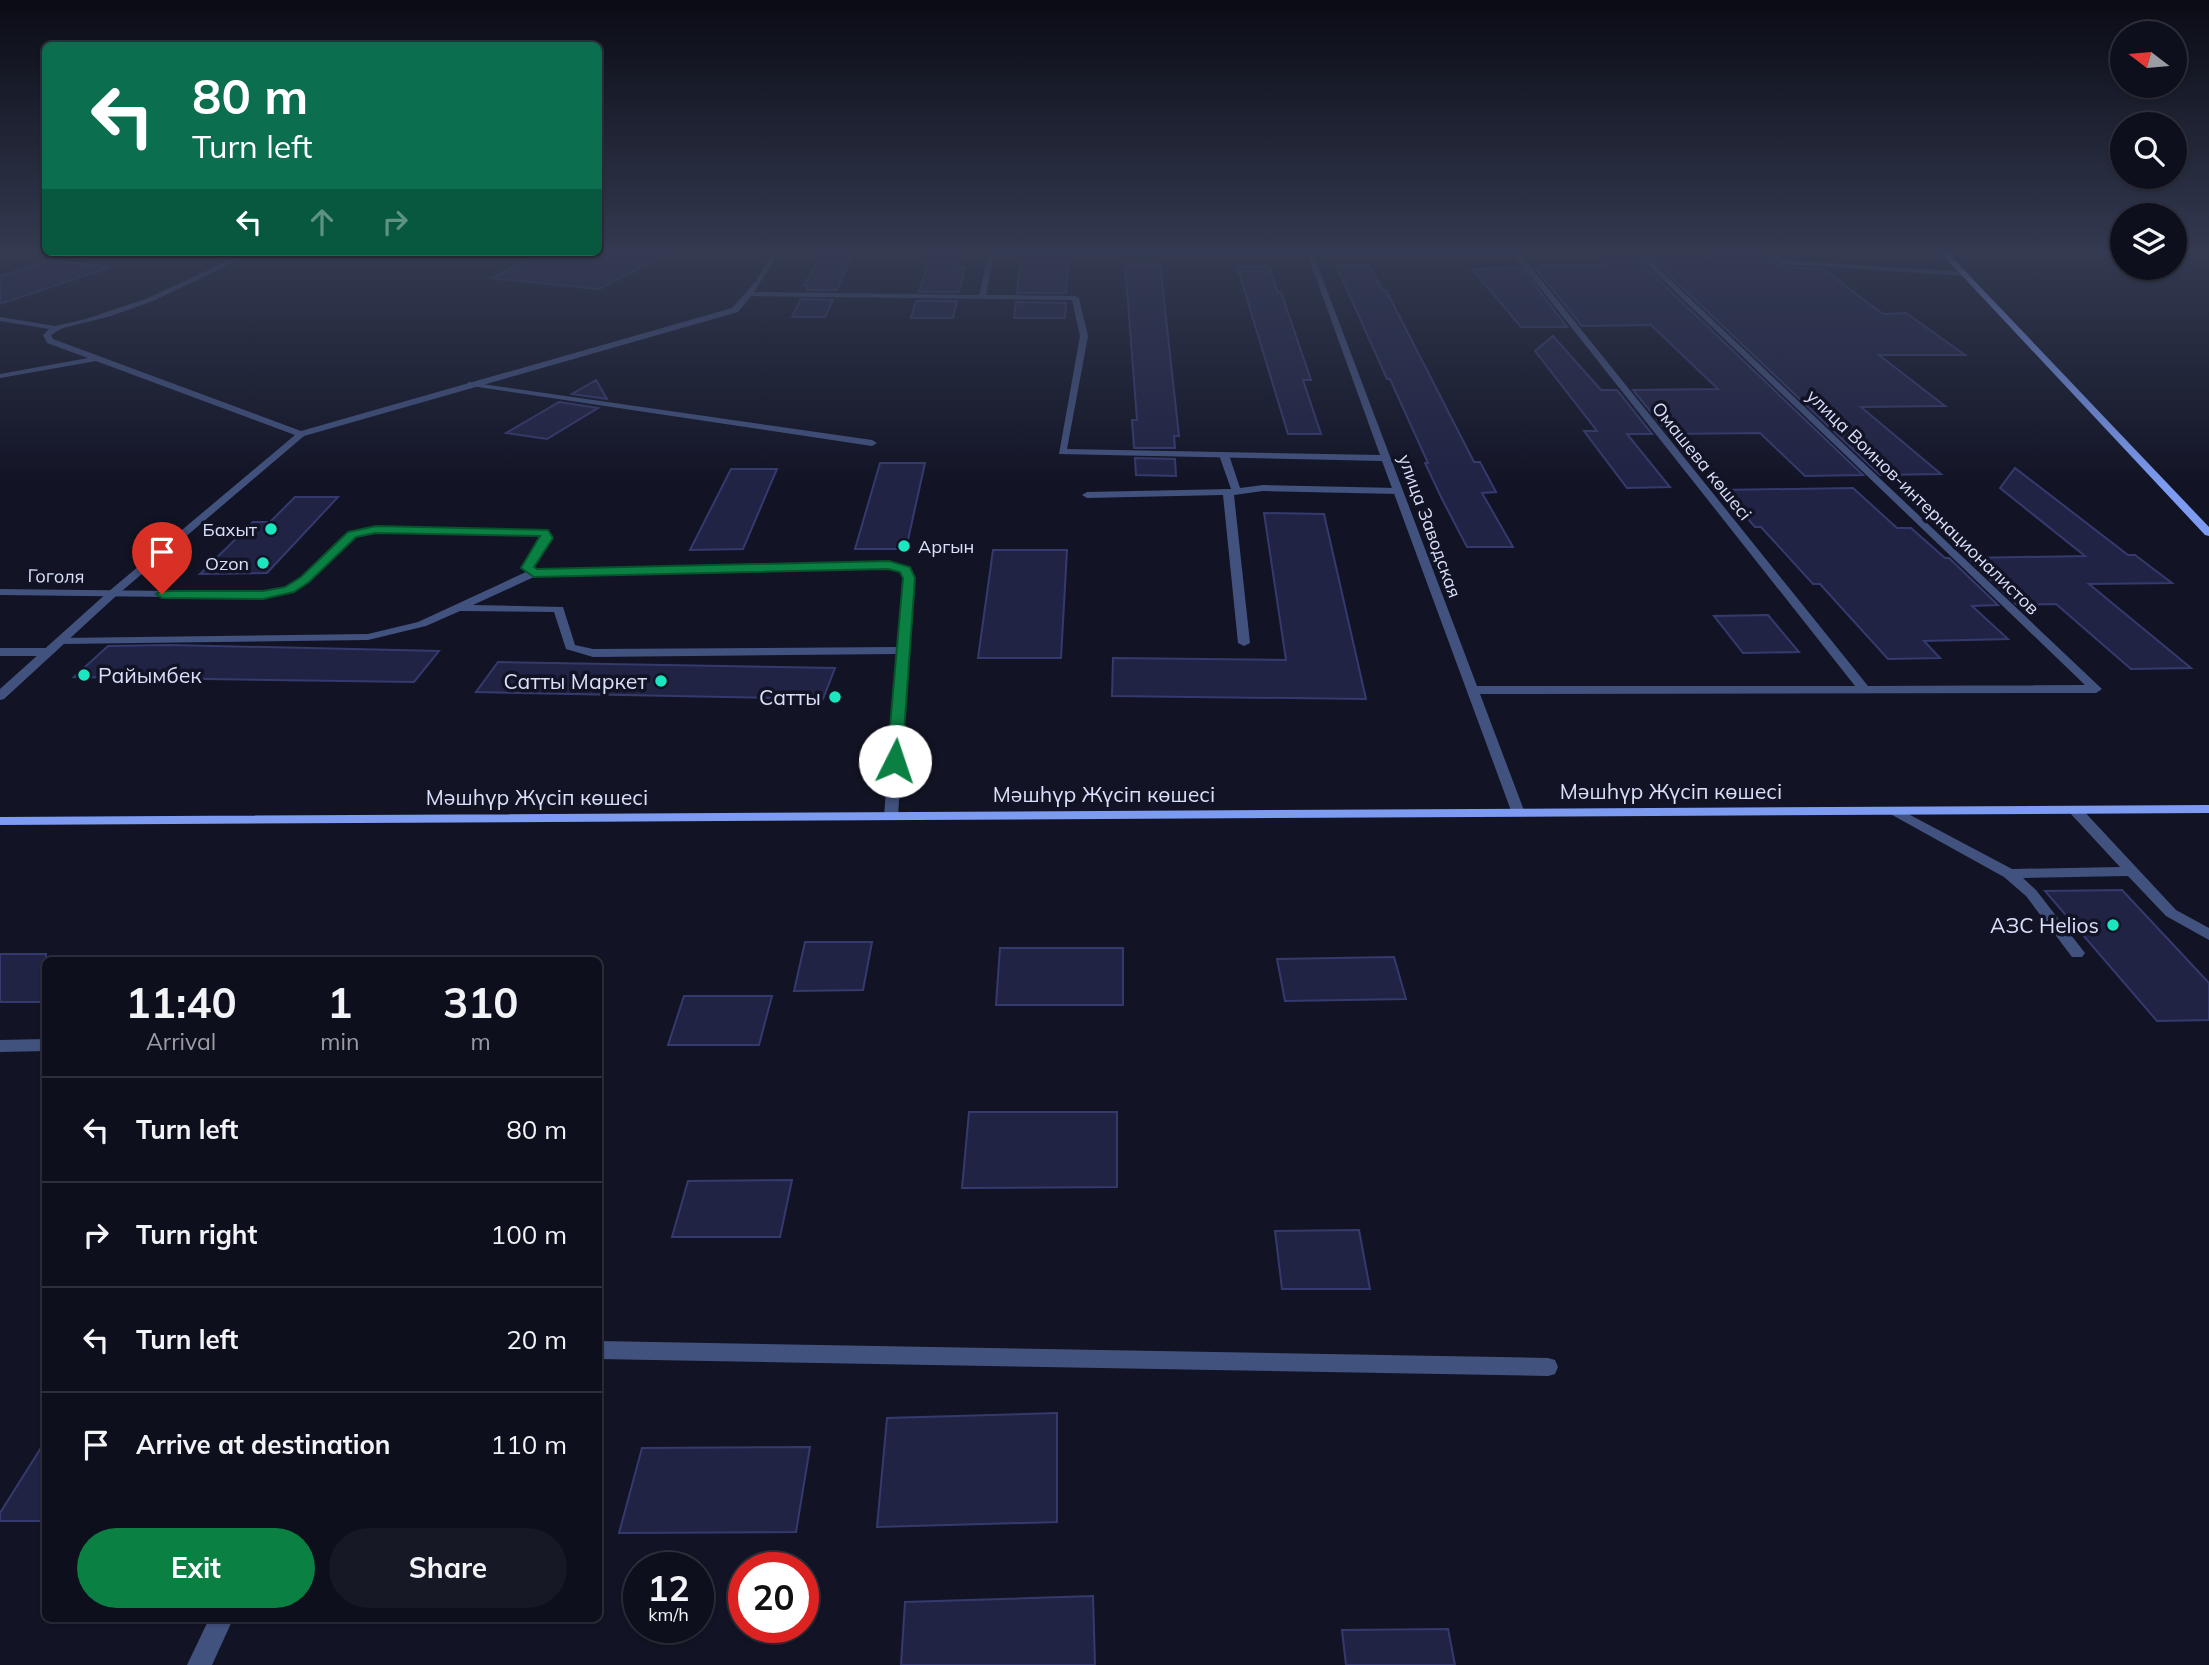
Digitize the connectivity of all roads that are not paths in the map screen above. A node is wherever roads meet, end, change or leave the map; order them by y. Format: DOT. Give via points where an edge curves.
graph roads {
  1 [pos="54,328"];
  2 [pos="667,329"];
  3 [pos="1082,329"];
  4 [pos="1338,329"];
  5 [pos="1576,329"];
  6 [pos="1718,329"];
  7 [pos="2016,329"];
  8 [pos="100,358"];
  9 [pos="0,376"];
  10 [pos="471,383"];
  11 [pos="300,434"];
  12 [pos="872,443"];
  13 [pos="1224,455"];
  14 [pos="1386,458"];
  15 [pos="1233,491"];
  16 [pos="1398,491"];
  17 [pos="1087,495"];
  18 [pos="2209,533"];
  19 [pos="534,573"];
  20 [pos="0,592"];
  21 [pos="112,594"];
  22 [pos="458,608"];
  23 [pos="61,640"];
  24 [pos="1244,643"];
  25 [pos="903,650"];
  26 [pos="0,652"];
  27 [pos="48,652"];
  28 [pos="1472,690"];
  29 [pos="1865,690"];
  30 [pos="0,696"];
  31 [pos="2209,809"];
  32 [pos="2075,810"];
  33 [pos="1892,811"];
  34 [pos="1518,813"];
  35 [pos="891,816"];
  36 [pos="0,821"];
  37 [pos="2129,871"];
  38 [pos="2008,874"];
  39 [pos="2209,935"];
  40 [pos="2077,953"];
  41 [pos="42,1045"];
  42 [pos="0,1046"];
  43 [pos="602,1350"];
  44 [pos="1548,1367"];
  45 [pos="220,1622"];
  46 [pos="199,1665"];
  1 -- 8 [label="street" via="47,335 50,341"];
  2 -- 10 [label="street"];
  3 -- 13 [label="street" via="1062,452"];
  4 -- 14 [label="street, улица Заводская"];
  5 -- 29 [label="street, Омашева көшесі"];
  6 -- 29 [label="street, улица Воинов-интернационалистов" via="2096,689"];
  7 -- 18 [label="main road"];
  8 -- 9 [label="street"];
  8 -- 11 [label="street"];
  10 -- 11 [label="street"];
  10 -- 12 [label="street"];
  11 -- 21 [label="street"];
  13 -- 14 [label="street"];
  13 -- 15 [label="street"];
  14 -- 16 [label="street, улица Заводская"];
  15 -- 16 [label="street"];
  15 -- 17 [label="street"];
  15 -- 24 [label="street" via="1228,495"];
  16 -- 28 [label="street, улица Заводская"];
  19 -- 21 [label="street, Гоголя" via="527,568 547,538 544,533 376,530 352,535 289,590 263,595"];
  19 -- 22 [label="street"];
  19 -- 25 [label="street" via="889,565 905,570 909,578"];
  20 -- 21 [label="street, Гоголя"];
  21 -- 23 [label="street"];
  22 -- 23 [label="street" via="422,624 368,637"];
  22 -- 25 [label="street" via="559,609 570,647 593,653"];
  23 -- 27 [label="street"];
  25 -- 35 [label="street"];
  26 -- 27 [label="street"];
  27 -- 30 [label="street"];
  28 -- 29 [label="street"];
  28 -- 34 [label="street, улица Заводская"];
  31 -- 32 [label="main road, Мәшһүр Жүсіп көшесі"];
  32 -- 33 [label="main road, Мәшһүр Жүсіп көшесі"];
  32 -- 37 [label="street"];
  33 -- 34 [label="main road, Мәшһүр Жүсіп көшесі"];
  33 -- 38 [label="street"];
  34 -- 35 [label="main road, Мәшһүр Жүсіп көшесі"];
  35 -- 36 [label="main road, Мәшһүр Жүсіп көшесі"];
  37 -- 38 [label="street"];
  37 -- 39 [label="street" via="2171,913"];
  38 -- 40 [label="street" via="2031,893"];
  41 -- 42 [label="street"];
  43 -- 44 [label="street"];
  45 -- 46 [label="street"];
}
